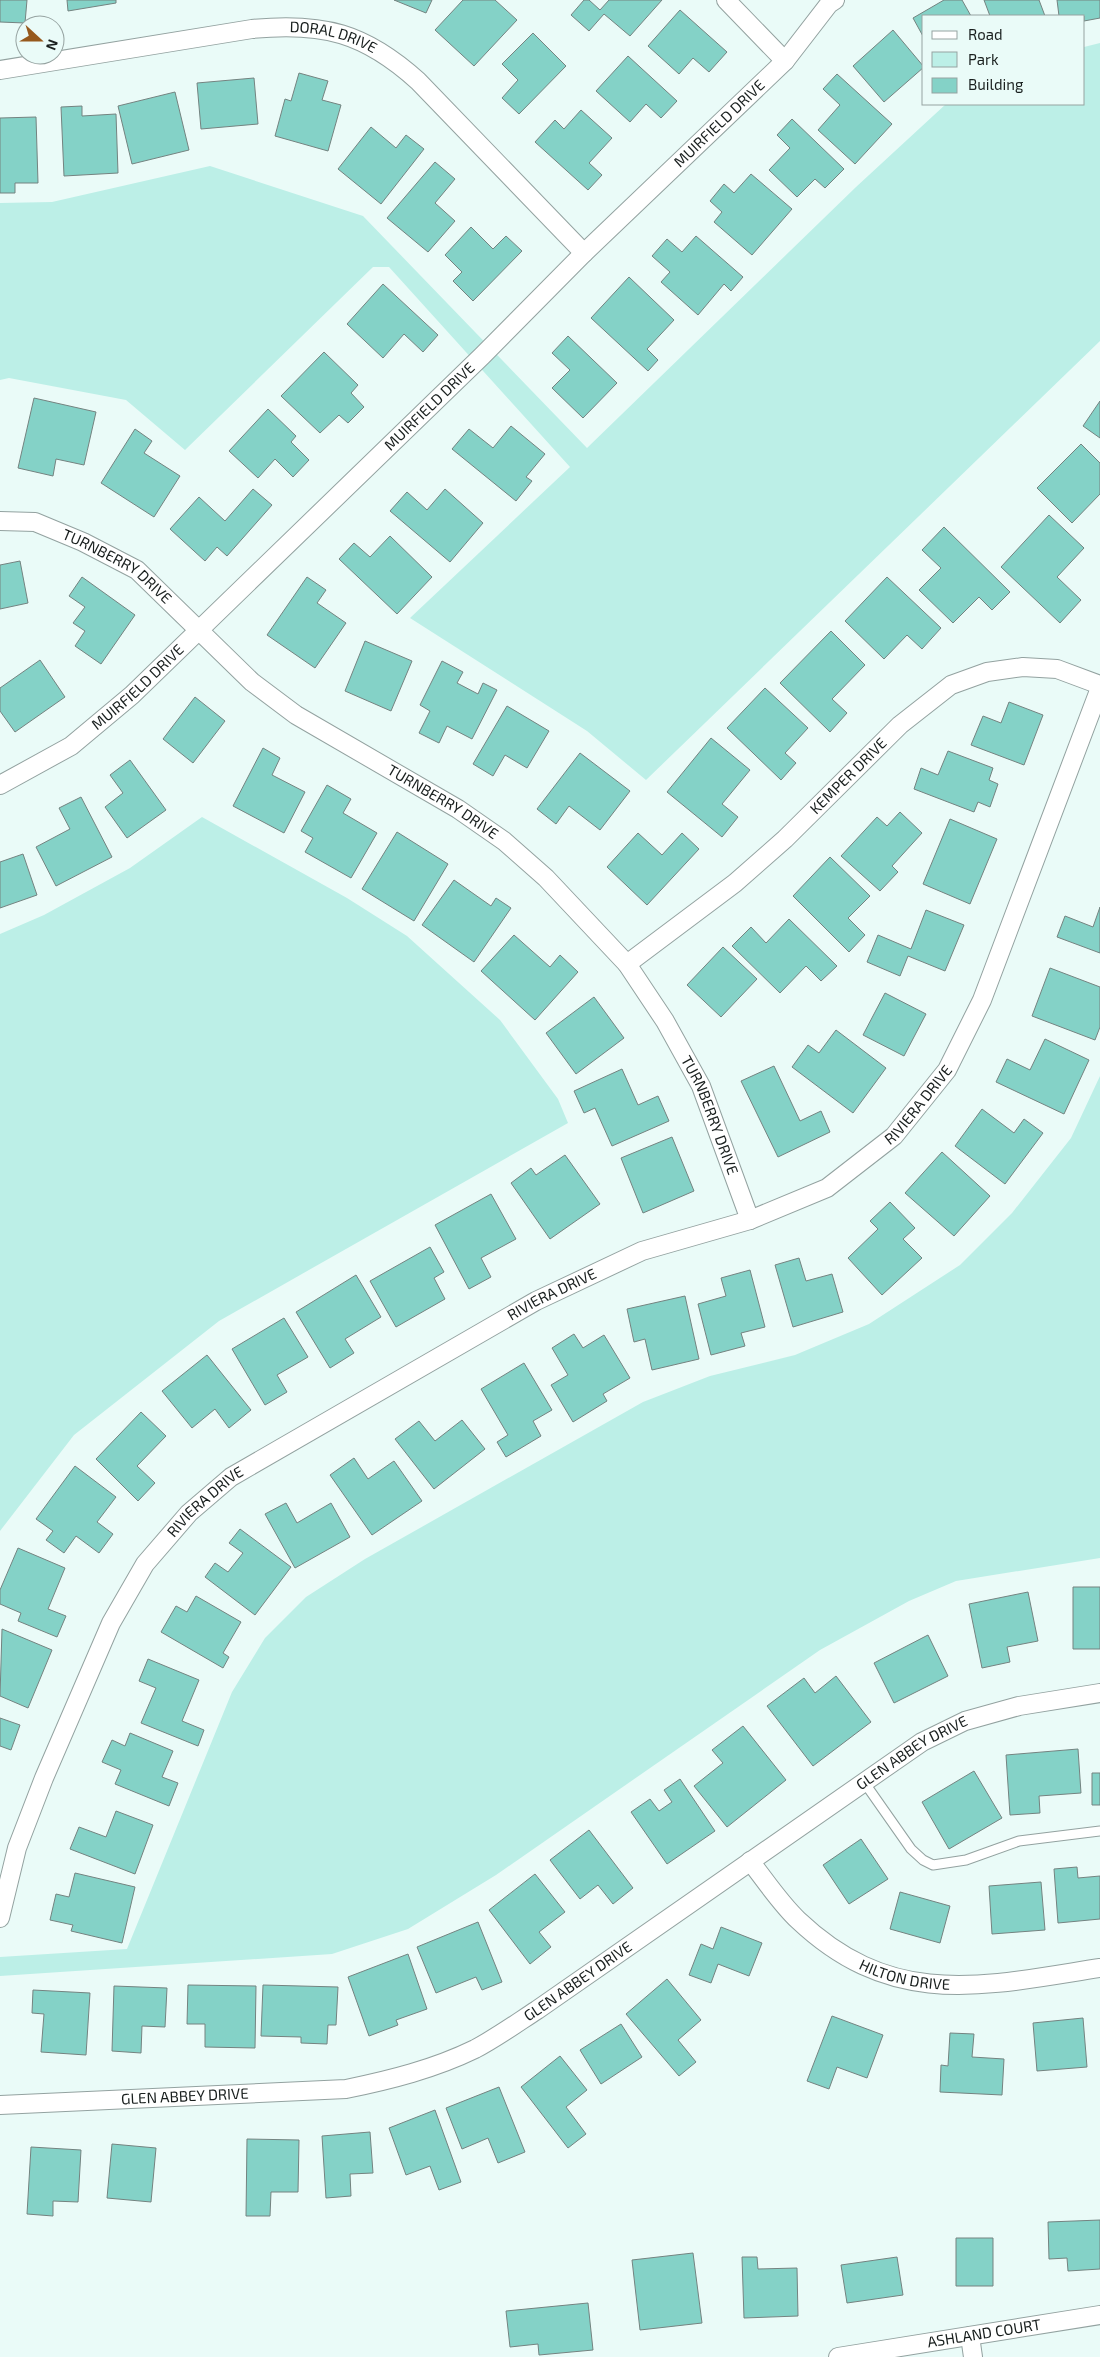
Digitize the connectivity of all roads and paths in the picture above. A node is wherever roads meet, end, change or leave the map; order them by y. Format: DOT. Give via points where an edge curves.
graph roads {
  1 [pos="726,0"];
  2 [pos="834,0"];
  3 [pos="785,61"];
  4 [pos="0,70"];
  5 [pos="584,253"];
  6 [pos="0,521"];
  7 [pos="198,629"];
  8 [pos="1100,686"];
  9 [pos="0,785"];
  10 [pos="627,964"];
  11 [pos="750,1220"];
  12 [pos="1100,1694"];
  13 [pos="864,1782"];
  14 [pos="1100,1831"];
  15 [pos="750,1860"];
  16 [pos="0,1918"];
  17 [pos="1100,1968"];
  18 [pos="0,2105"];
  19 [pos="1100,2315"];
  20 [pos="970,2336"];
  21 [pos="838,2357"];
  22 [pos="972,2357"];
  1 -- 3 [label="street"];
  2 -- 3 [label="street, MUIRFIELD DRIVE"];
  3 -- 5 [label="street, MUIRFIELD DRIVE"];
  4 -- 5 [label="street, DORAL DRIVE" via="252,29 289,26 344,34 395,60"];
  5 -- 7 [label="street, MUIRFIELD DRIVE" via="482,356"];
  6 -- 7 [label="street, TURNBERRY DRIVE" via="35,522 137,570"];
  7 -- 9 [label="street, MUIRFIELD DRIVE" via="132,695 71,746"];
  7 -- 10 [label="street, TURNBERRY DRIVE" via="252,682 296,714 458,809 504,841 546,878"];
  8 -- 10 [label="street, KEMPER DRIVE" via="1057,669 1023,667 986,672 950,685 900,725 764,858"];
  8 -- 11 [label="street, RIVIERA DRIVE" via="982,1000 947,1070 894,1136 827,1188"];
  10 -- 11 [label="street, TURNBERRY DRIVE" via="665,1021 702,1086"];
  11 -- 16 [label="street, RIVIERA DRIVE" via="642,1251 536,1301 231,1477 189,1513 145,1564 112,1623 17,1848"];
  12 -- 13 [label="street, GLEN ABBEY DRIVE" via="1018,1706 965,1721 922,1742"];
  13 -- 14 [label="lane" via="911,1849 934,1865 966,1860 1019,1841"];
  13 -- 15 [label="street, GLEN ABBEY DRIVE"];
  15 -- 17 [label="street, HILTON DRIVE" via="798,1920 837,1950 873,1971 910,1981 970,1986"];
  15 -- 18 [label="street, GLEN ABBEY DRIVE" via="537,2010 475,2048 421,2070 346,2089"];
  19 -- 20 [label="street, ASHLAND COURT"];
  20 -- 21 [label="street, ASHLAND COURT"];
  20 -- 22 [label="street"];
}
